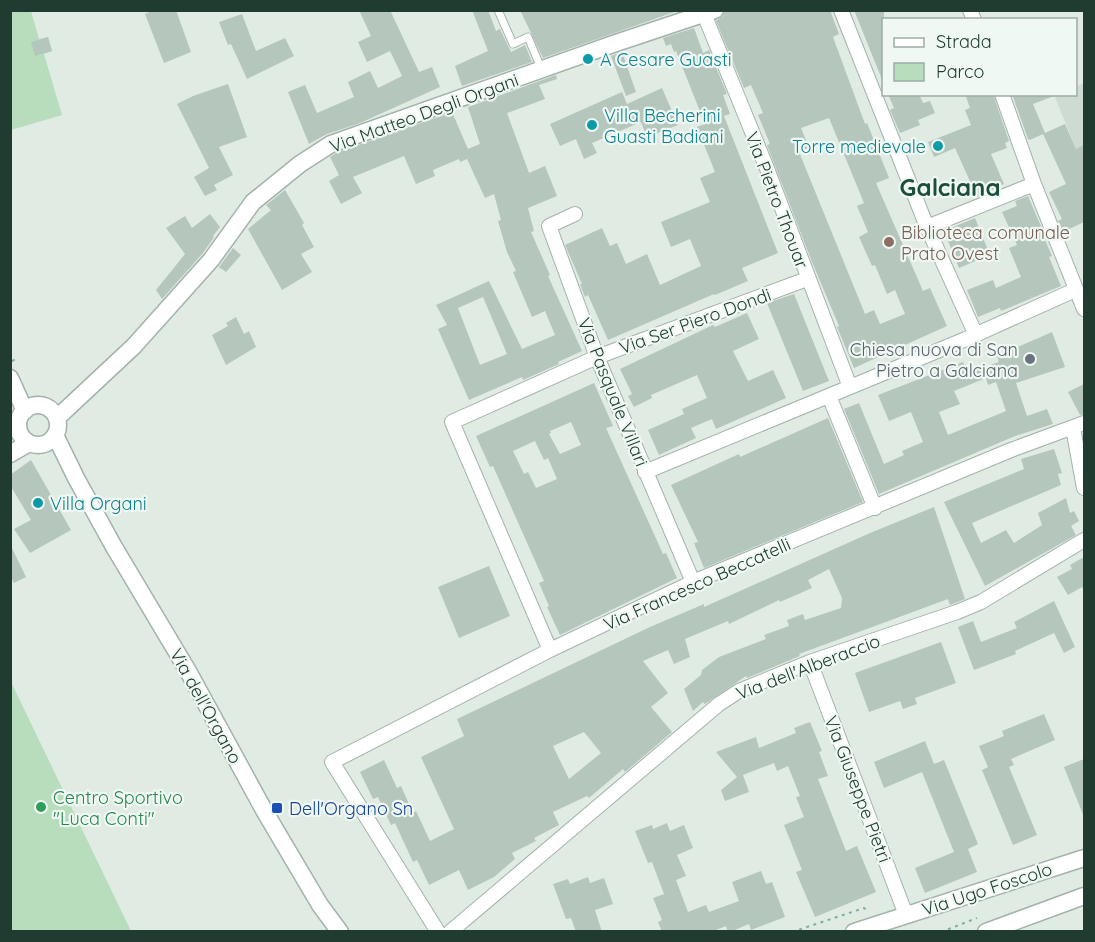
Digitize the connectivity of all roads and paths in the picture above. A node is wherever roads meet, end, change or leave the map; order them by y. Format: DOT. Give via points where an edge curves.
graph roads {
  1 [pos="498,10"];
  2 [pos="841,10"];
  3 [pos="709,12"];
  4 [pos="542,70"];
  5 [pos="1003,96"];
  6 [pos="1034,184"];
  7 [pos="575,214"];
  8 [pos="927,227"];
  9 [pos="807,279"];
  10 [pos="1076,290"];
  11 [pos="1084,309"];
  12 [pos="976,335"];
  13 [pos="10,353"];
  14 [pos="597,357"];
  15 [pos="10,362"];
  16 [pos="14,383"];
  17 [pos="850,387"];
  18 [pos="829,396"];
  19 [pos="28,409"];
  20 [pos="57,418"];
  21 [pos="1079,425"];
  22 [pos="31,438"];
  23 [pos="10,454"];
  24 [pos="645,472"];
  25 [pos="1084,488"];
  26 [pos="875,508"];
  27 [pos="1084,540"];
  28 [pos="693,582"];
  29 [pos="550,650"];
  30 [pos="810,662"];
  31 [pos="1084,858"];
  32 [pos="1084,896"];
  33 [pos="873,915"];
  34 [pos="906,915"];
  35 [pos="340,932"];
  36 [pos="438,932"];
  37 [pos="450,932"];
  38 [pos="792,932"];
  39 [pos="854,932"];
  40 [pos="986,932"];
  1 -- 4 [label="lane" via="513,44 528,37"];
  2 -- 8 [label="street"];
  3 -- 4 [label="street, Via Matteo Degli Organi"];
  3 -- 9 [label="street, Via Pietro Thouar"];
  4 -- 20 [label="street, Via Matteo Degli Organi" via="331,144 300,164 254,202 211,260 134,346"];
  5 -- 6 [label="street"];
  6 -- 8 [label="street"];
  6 -- 10 [label="street"];
  7 -- 14 [label="street, Via Pasquale Villari" via="549,226"];
  8 -- 12 [label="street"];
  9 -- 14 [label="street, Via Ser Piero Dondi"];
  9 -- 17 [label="street, Via Pietro Thouar"];
  10 -- 11 [label="street"];
  10 -- 12 [label="street"];
  12 -- 17 [label="street"];
  13 -- 15 [label="path" via="14,360"];
  14 -- 24 [label="street, Via Pasquale Villari"];
  14 -- 29 [label="street, Via Ser Piero Dondi" via="452,422"];
  16 -- 19 [label="street"];
  17 -- 18 [label="street"];
  18 -- 24 [label="street"];
  18 -- 26 [label="street"];
  19 -- 20 [label="street" via="44,406"];
  19 -- 22 [label="street" via="20,419"];
  20 -- 22 [label="street" via="58,427"];
  21 -- 25 [label="street"];
  21 -- 26 [label="street, Via Francesco Beccatelli"];
  22 -- 23 [label="street"];
  22 -- 35 [label="street, Via dell'Organo" via="76,478 265,812"];
  24 -- 28 [label="street, Via Pasquale Villari"];
  26 -- 28 [label="street, Via Francesco Beccatelli"];
  27 -- 30 [label="street, Via dell'Alberaccio" via="981,602"];
  28 -- 29 [label="street, Via Francesco Beccatelli"];
  29 -- 36 [label="street, Via Francesco Beccatelli" via="332,762"];
  30 -- 34 [label="street, Via Giuseppe Pietri"];
  30 -- 37 [label="street, Via dell'Alberaccio" via="739,691 719,704"];
  31 -- 34 [label="street, Via Ugo Foscolo"];
  32 -- 40 [label="street, Via Ugo Foscolo"];
  33 -- 38 [label="path" via="864,908"];
  34 -- 39 [label="street, Via Ugo Foscolo"];
}
